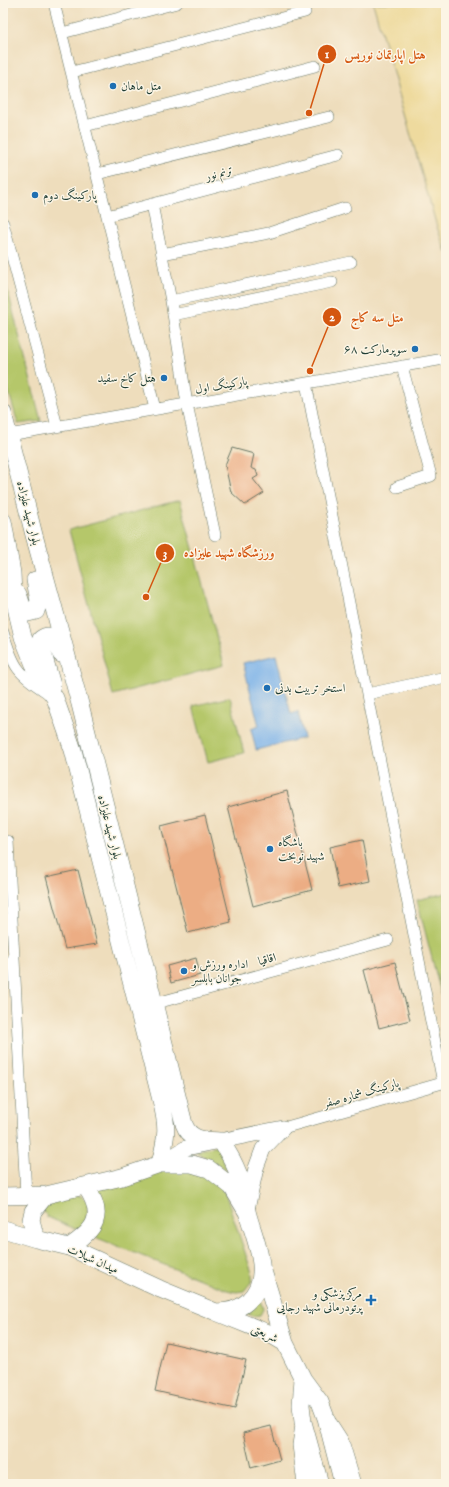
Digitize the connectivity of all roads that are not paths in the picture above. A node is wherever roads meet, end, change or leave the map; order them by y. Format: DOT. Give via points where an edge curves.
graph roads {
  1 [pos="54,3"];
  2 [pos="177,3"];
  3 [pos="305,12"];
  4 [pos="62,33"];
  5 [pos="315,66"];
  6 [pos="72,72"];
  7 [pos="329,117"];
  8 [pos="85,126"];
  9 [pos="338,155"];
  10 [pos="97,174"];
  11 [pos="152,204"];
  12 [pos="345,208"];
  13 [pos="107,216"];
  14 [pos="3,223"];
  15 [pos="162,254"];
  16 [pos="351,262"];
  17 [pos="332,282"];
  18 [pos="171,301"];
  19 [pos="173,316"];
  20 [pos="438,360"];
  21 [pos="402,366"];
  22 [pos="306,383"];
  23 [pos="187,404"];
  24 [pos="156,409"];
  25 [pos="3,413"];
  26 [pos="57,426"];
  27 [pos="9,435"];
  28 [pos="397,487"];
  29 [pos="3,521"];
  30 [pos="34,535"];
  31 [pos="215,535"];
  32 [pos="8,578"];
  33 [pos="3,632"];
  34 [pos="6,650"];
  35 [pos="446,677"];
  36 [pos="367,694"];
  37 [pos="55,698"];
  38 [pos="80,704"];
  39 [pos="8,841"];
  40 [pos="7,898"];
  41 [pos="388,940"];
  42 [pos="3,962"];
  43 [pos="14,962"];
  44 [pos="153,1004"];
  45 [pos="445,1083"];
  46 [pos="284,1128"];
  47 [pos="221,1141"];
  48 [pos="160,1164"];
  49 [pos="86,1187"];
  50 [pos="46,1195"];
  51 [pos="3,1196"];
  52 [pos="26,1196"];
  53 [pos="247,1212"];
  54 [pos="3,1228"];
  55 [pos="36,1239"];
  56 [pos="68,1247"];
  57 [pos="262,1267"];
  58 [pos="216,1312"];
  59 [pos="287,1346"];
  60 [pos="302,1379"];
  61 [pos="346,1481"];
  62 [pos="314,1482"];
  1 -- 4 [label="street"];
  2 -- 4 [label="street"];
  3 -- 6 [label="street"];
  4 -- 6 [label="street"];
  5 -- 8 [label="street"];
  6 -- 8 [label="street"];
  7 -- 10 [label="street"];
  8 -- 10 [label="street"];
  9 -- 11 [label="street, ترنم نور"];
  10 -- 13 [label="street"];
  11 -- 13 [label="street, ترنم نور"];
  11 -- 15 [label="street"];
  12 -- 15 [label="street" via="269,233"];
  13 -- 24 [label="street"];
  14 -- 26 [label="street"];
  15 -- 18 [label="street"];
  16 -- 18 [label="street"];
  17 -- 19 [label="street"];
  18 -- 19 [label="street"];
  19 -- 23 [label="street"];
  20 -- 21 [label="street, پارکینگ اول"];
  21 -- 22 [label="street, پارکینگ اول"];
  21 -- 28 [label="street" via="431,476"];
  22 -- 23 [label="street, پارکینگ اول"];
  22 -- 36 [label="street"];
  23 -- 24 [label="street, پارکینگ اول"];
  23 -- 31 [label="street"];
  24 -- 26 [label="street, پارکینگ اول"];
  25 -- 27 [label="main road, بلوار شهید علیزاده"];
  26 -- 27 [label="street, پارکینگ اول"];
  27 -- 30 [label="main road, بلوار شهید علیزاده"];
  29 -- 32 [label="main road, بلوار شهید علیزاده"];
  30 -- 32 [label="main road" via="34,570 39,601 34,612 28,613 22,609"];
  30 -- 38 [label="main road, بلوار شهید علیزاده"];
  32 -- 37 [label="main road, بلوار شهید علیزاده" via="23,637 37,672"];
  33 -- 34 [label="street"];
  34 -- 37 [label="street" via="25,679"];
  35 -- 36 [label="street"];
  36 -- 45 [label="street"];
  37 -- 38 [label="main road" via="40,644 41,639 47,636 54,637 57,641"];
  37 -- 48 [label="main road, بلوار شهید علیزاده" via="73,750 167,1124"];
  38 -- 44 [label="main road, بلوار شهید علیزاده"];
  39 -- 40 [label="street"];
  40 -- 43 [label="street"];
  41 -- 44 [label="street, اقاقیا"];
  42 -- 43 [label="street"];
  43 -- 52 [label="street"];
  44 -- 47 [label="main road, بلوار شهید علیزاده" via="187,1132 199,1139"];
  45 -- 46 [label="street, پارکینگ شماره صفر"];
  46 -- 47 [label="main road"];
  46 -- 53 [label="main road" via="264,1150 256,1168"];
  47 -- 48 [label="main road" via="186,1148"];
  47 -- 53 [label="main road" via="241,1181"];
  48 -- 49 [label="main road"];
  48 -- 53 [label="main road" via="180,1163 209,1169 232,1187"];
  49 -- 50 [label="main road"];
  49 -- 56 [label="main road" via="96,1203 95,1221 87,1234"];
  50 -- 52 [label="main road"];
  50 -- 55 [label="main road" via="33,1211 31,1220"];
  51 -- 52 [label="main road"];
  53 -- 57 [label="main road"];
  54 -- 55 [label="main road"];
  55 -- 56 [label="main road, میدان شیلات"];
  56 -- 58 [label="main road, میدان شیلات"];
  57 -- 58 [label="main road" via="260,1285 251,1298 239,1308"];
  57 -- 59 [label="main road, شریعتی"];
  58 -- 59 [label="main road, شریعتی" via="268,1333"];
  59 -- 60 [label="main road"];
  60 -- 61 [label="main road" via="320,1402"];
  60 -- 62 [label="main road" via="301,1405"];
}
